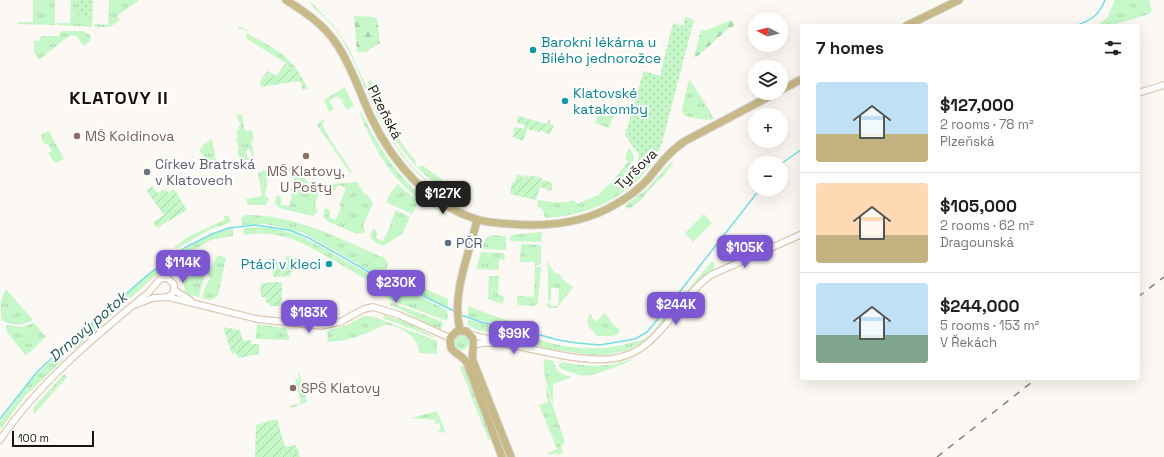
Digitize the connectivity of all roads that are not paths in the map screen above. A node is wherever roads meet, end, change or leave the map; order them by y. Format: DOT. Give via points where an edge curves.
graph roads {
  1 [pos="286,0"];
  2 [pos="959,0"];
  3 [pos="299,3"];
  4 [pos="910,24"];
  5 [pos="800,80"];
  6 [pos="1164,85"];
  7 [pos="788,86"];
  8 [pos="1140,92"];
  9 [pos="763,100"];
  10 [pos="477,220"];
  11 [pos="800,235"];
  12 [pos="154,287"];
  13 [pos="174,290"];
  14 [pos="168,297"];
  15 [pos="162,298"];
  16 [pos="195,303"];
  17 [pos="132,306"];
  18 [pos="460,330"];
  19 [pos="471,334"];
  20 [pos="450,338"];
  21 [pos="501,343"];
  22 [pos="473,347"];
  23 [pos="460,354"];
  24 [pos="0,440"];
  25 [pos="502,457"];
  26 [pos="511,457"];
  1 -- 3 [label="main road, Plzeňská"];
  2 -- 4 [label="main road"];
  3 -- 10 [label="main road, Plzeňská" via="337,45 372,120 404,169 433,197"];
  5 -- 7 [label="main road"];
  6 -- 8 [label="street"];
  9 -- 10 [label="main road, Tyršova" via="685,141 673,150 636,190 597,214 574,221 536,225"];
  10 -- 18 [label="main road" via="459,289"];
  11 -- 21 [label="street" via="712,275 702,282 658,334 644,346 613,359 587,360"];
  12 -- 13 [label="street" via="158,280 165,278 173,282"];
  12 -- 15 [label="street" via="156,294"];
  12 -- 17 [label="street"];
  13 -- 14 [label="street"];
  13 -- 16 [label="street"];
  14 -- 15 [label="street"];
  14 -- 16 [label="street"];
  15 -- 17 [label="street" via="153,298"];
  16 -- 20 [label="street" via="257,319 321,326 340,322 372,307 399,315"];
  17 -- 24 [label="street" via="56,372"];
  18 -- 19 [label="main road"];
  18 -- 20 [label="main road"];
  19 -- 21 [label="street"];
  19 -- 22 [label="main road"];
  20 -- 23 [label="main road" via="451,348"];
  21 -- 22 [label="street" via="483,342"];
  22 -- 23 [label="main road" via="467,353"];
  22 -- 26 [label="main road" via="472,361"];
  23 -- 25 [label="main road" via="467,363"];
}
